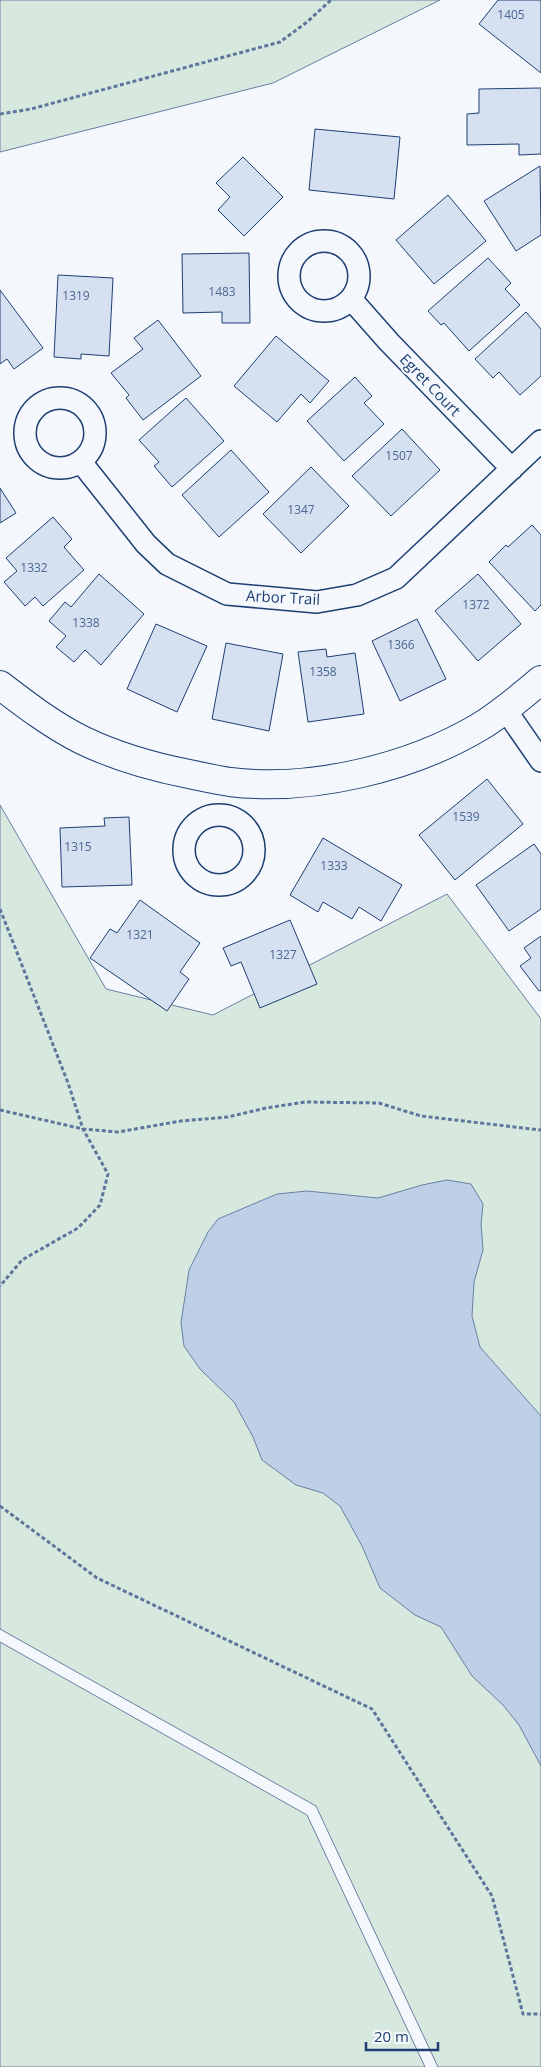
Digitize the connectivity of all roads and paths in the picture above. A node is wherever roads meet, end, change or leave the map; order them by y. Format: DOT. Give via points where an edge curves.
graph roads {
  1 [pos="331,0"];
  2 [pos="0,114"];
  3 [pos="351,299"];
  4 [pos="541,442"];
  5 [pos="80,462"];
  6 [pos="512,469"];
  7 [pos="541,680"];
  8 [pos="0,685"];
  9 [pos="505,708"];
  10 [pos="541,761"];
  11 [pos="231,782"];
  12 [pos="226,815"];
  13 [pos="0,909"];
  14 [pos="0,1110"];
  15 [pos="83,1129"];
  16 [pos="541,1130"];
  17 [pos="0,1286"];
  18 [pos="0,1506"];
  19 [pos="541,2014"];
  1 -- 2 [label="path" via="280,42 31,109"];
  3 -- 6 [label="street, Egret Court"];
  4 -- 6 [label="street, Arbor Trail"];
  5 -- 6 [label="street, Arbor Trail" via="146,544 168,564 227,594 318,602 357,595 396,578"];
  7 -- 9 [label="street"];
  8 -- 11 [label="street" via="34,712 82,740 130,760"];
  9 -- 10 [label="street"];
  9 -- 11 [label="street" via="481,726 436,749 382,768 325,780"];
  11 -- 12 [label="street"];
  13 -- 15 [label="path"];
  14 -- 15 [label="path"];
  15 -- 16 [label="path" via="127,1131 305,1102 379,1103 421,1116"];
  15 -- 17 [label="path" via="108,1174 100,1205 78,1228 22,1260"];
  18 -- 19 [label="path" via="97,1578 372,1709 492,1896 523,2014"];
}
